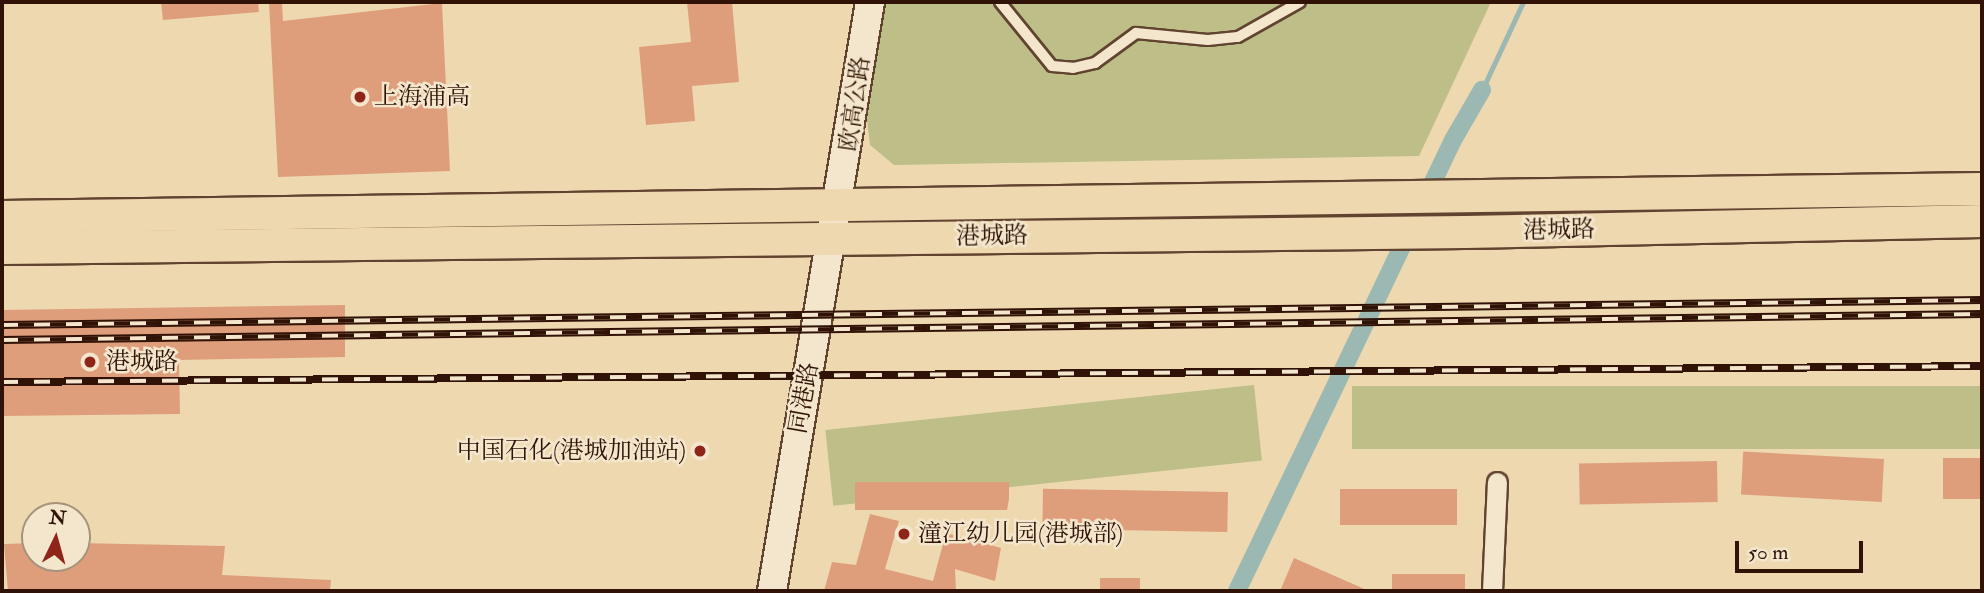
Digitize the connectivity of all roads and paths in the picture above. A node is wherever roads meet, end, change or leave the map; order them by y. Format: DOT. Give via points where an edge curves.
graph roads {
  1 [pos="870,2"];
  2 [pos="1000,2"];
  3 [pos="1300,2"];
  4 [pos="1982,189"];
  5 [pos="839,206"];
  6 [pos="2,217"];
  7 [pos="1982,220"];
  8 [pos="831,238"];
  9 [pos="2,248"];
  10 [pos="1497,482"];
  11 [pos="772,591"];
  12 [pos="1492,591"];
  1 -- 5 [label="street, 欧高公路"];
  2 -- 3 [label="lane" via="1052,66 1073,68 1096,62 1136,33 1208,40 1238,37"];
  4 -- 5 [label="main road, 港城路"];
  5 -- 6 [label="main road, 港城路"];
  5 -- 8 [label="street, 同港路"];
  7 -- 8 [label="main road, 港城路" via="1465,232"];
  8 -- 9 [label="main road, 港城路"];
  8 -- 11 [label="street, 同港路"];
  10 -- 12 [label="street"];
}
